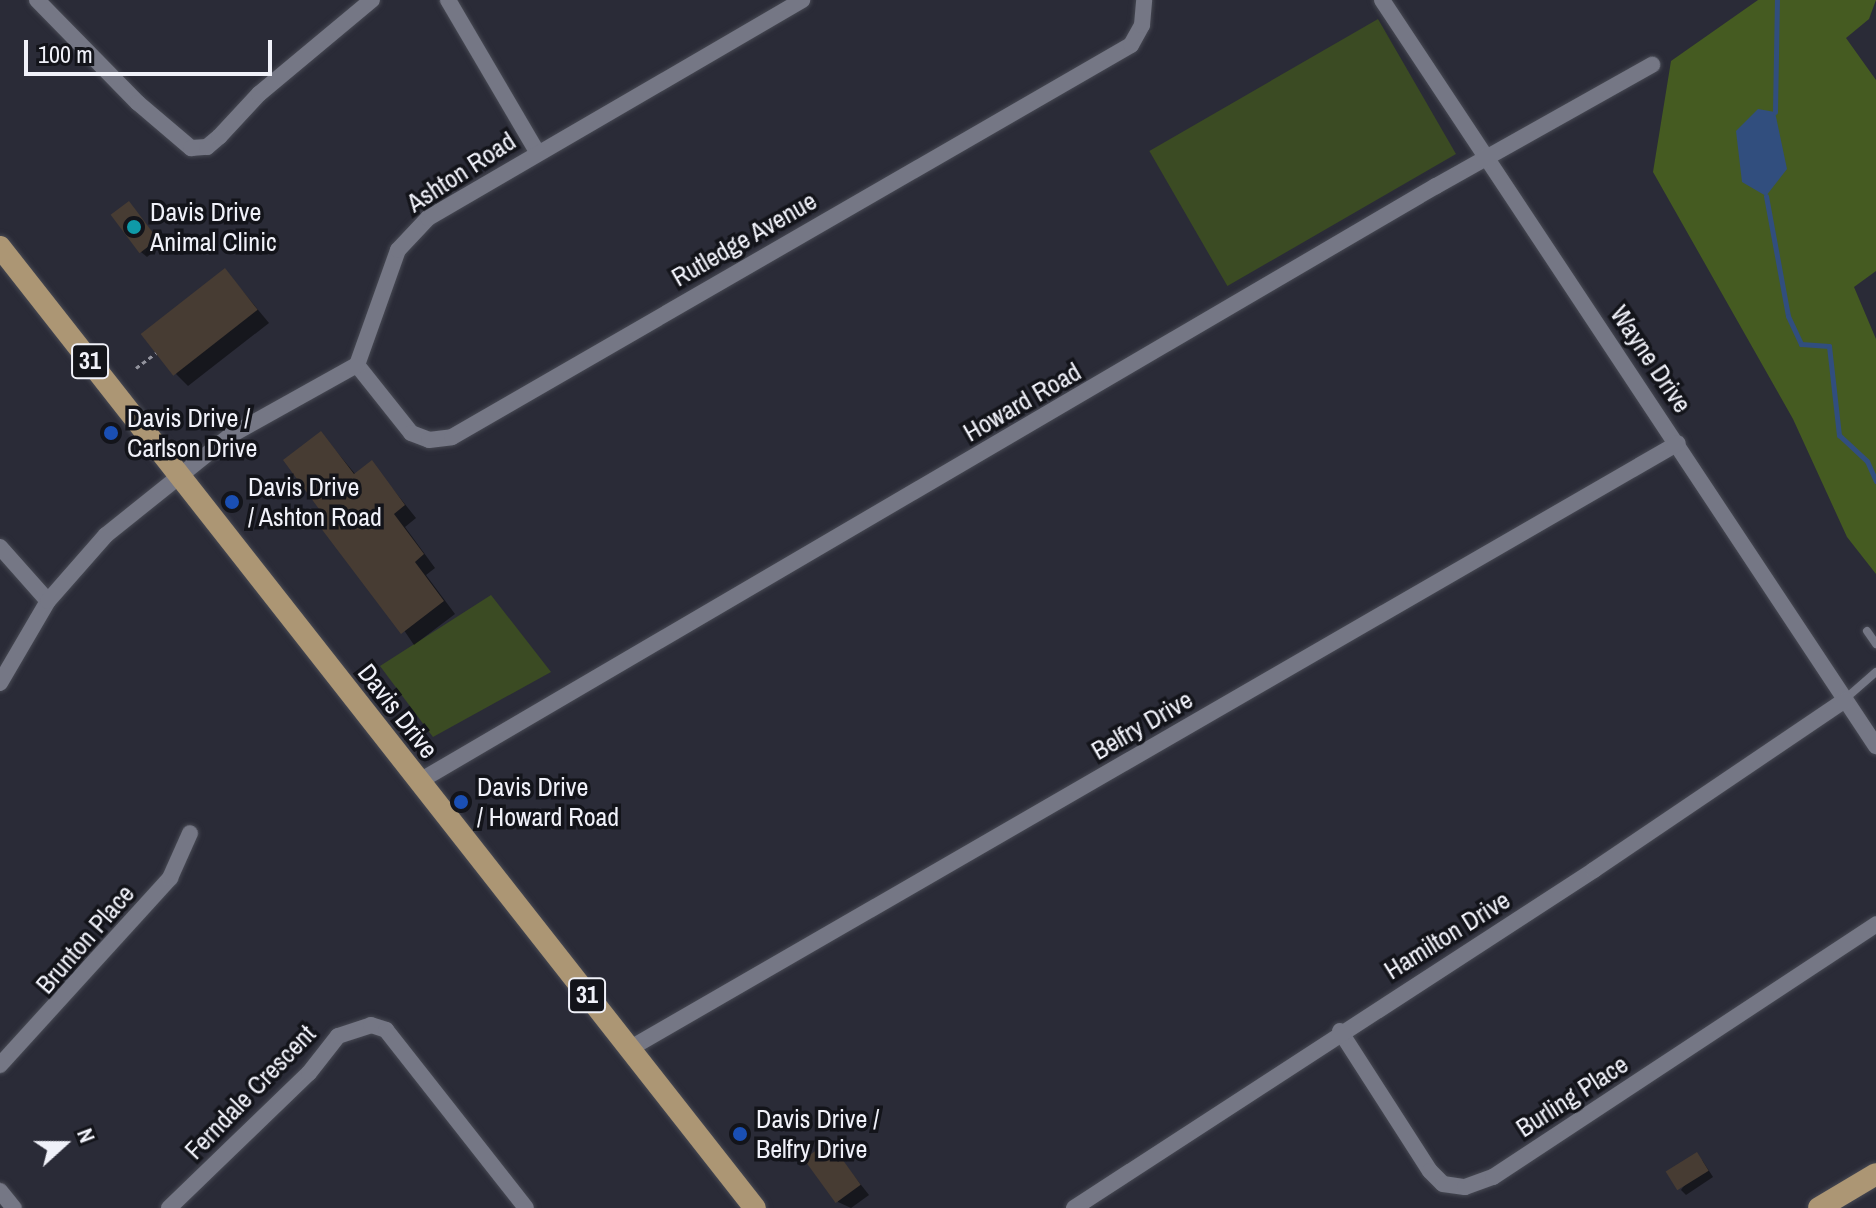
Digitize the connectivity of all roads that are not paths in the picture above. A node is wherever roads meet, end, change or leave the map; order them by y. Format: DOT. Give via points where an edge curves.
graph roads {
  1 [pos="372,0"];
  2 [pos="448,0"];
  3 [pos="802,0"];
  4 [pos="1144,0"];
  5 [pos="1382,0"];
  6 [pos="43,2"];
  7 [pos="1652,65"];
  8 [pos="537,152"];
  9 [pos="1489,156"];
  10 [pos="0,247"];
  11 [pos="357,365"];
  12 [pos="1678,443"];
  13 [pos="180,474"];
  14 [pos="0,547"];
  15 [pos="48,601"];
  16 [pos="1867,631"];
  17 [pos="1876,644"];
  18 [pos="1876,672"];
  19 [pos="0,683"];
  20 [pos="1845,700"];
  21 [pos="1876,746"];
  22 [pos="418,782"];
  23 [pos="190,833"];
  24 [pos="1876,924"];
  25 [pos="1340,1031"];
  26 [pos="629,1049"];
  27 [pos="0,1065"];
  28 [pos="1876,1174"];
  29 [pos="0,1191"];
  30 [pos="1097,1202"];
  31 [pos="14,1208"];
  32 [pos="169,1208"];
  33 [pos="526,1208"];
  34 [pos="755,1208"];
  35 [pos="1074,1208"];
  36 [pos="1819,1208"];
  1 -- 6 [label="street" via="259,94 207,147 191,148 138,103"];
  2 -- 8 [label="street"];
  3 -- 8 [label="street, Ashton Road"];
  4 -- 11 [label="street, Rutledge Avenue" via="1142,25 1131,45 452,437 429,440 411,433 386,408"];
  5 -- 9 [label="street, Wayne Drive"];
  7 -- 9 [label="street, Howard Road"];
  8 -- 11 [label="street, Ashton Road" via="428,218 398,250"];
  9 -- 12 [label="street, Wayne Drive"];
  9 -- 22 [label="street, Howard Road"];
  10 -- 13 [label="main road, Davis Drive / 31"];
  11 -- 13 [label="street" via="231,435"];
  12 -- 20 [label="street, Wayne Drive"];
  12 -- 26 [label="street, Belfry Drive" via="1608,478"];
  13 -- 15 [label="street" via="106,535"];
  13 -- 22 [label="main road, Davis Drive / 31"];
  14 -- 15 [label="street"];
  15 -- 19 [label="street"];
  16 -- 17 [label="lane"];
  18 -- 20 [label="lane"];
  20 -- 21 [label="street, Wayne Drive"];
  20 -- 25 [label="street, Hamilton Drive" via="1594,870"];
  22 -- 26 [label="main road, Davis Drive / 31"];
  23 -- 27 [label="street, Brunton Place" via="170,878"];
  24 -- 25 [label="street, Burling Place" via="1493,1177 1465,1187 1443,1184 1430,1171"];
  25 -- 30 [label="street, Hamilton Drive"];
  26 -- 34 [label="main road, Davis Drive / 31"];
  28 -- 36 [label="main road"];
  29 -- 31 [label="street"];
  30 -- 35 [label="street, Hamilton Drive"];
  32 -- 33 [label="street, Ferndale Crescent" via="309,1073 338,1036 371,1025 386,1030"];
}
